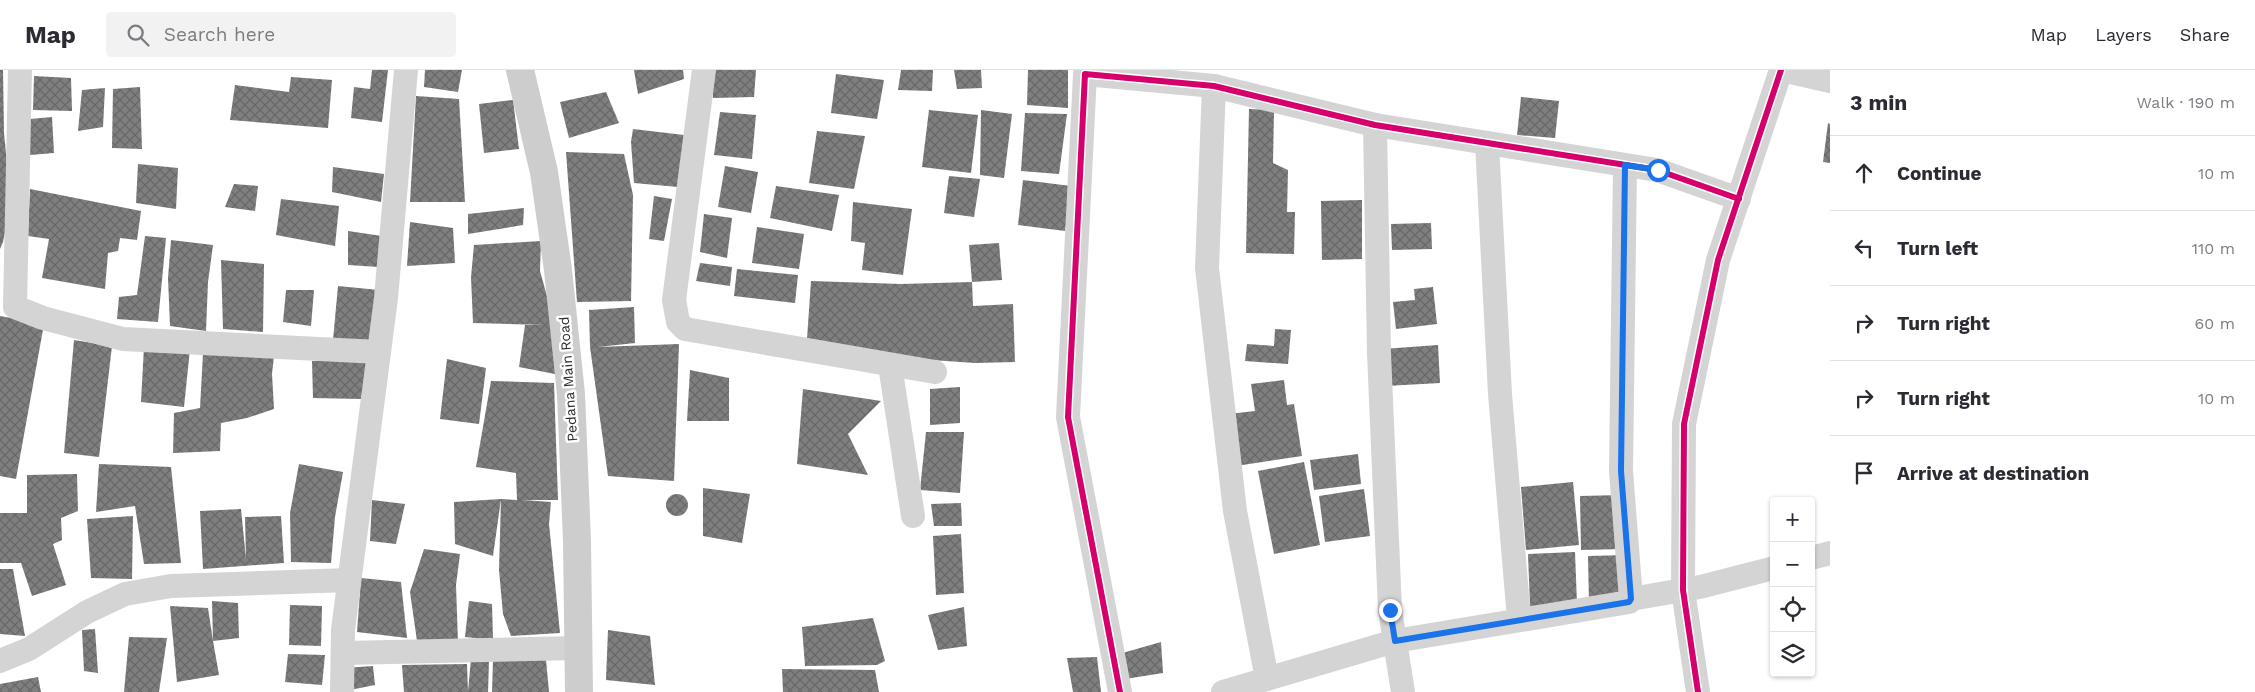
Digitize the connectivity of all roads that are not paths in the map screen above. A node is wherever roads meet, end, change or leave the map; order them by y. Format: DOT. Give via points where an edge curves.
graph roads {
  1 [pos="20,70"];
  2 [pos="406,70"];
  3 [pos="520,70"];
  4 [pos="704,70"];
  5 [pos="1781,70"];
  6 [pos="1085,72"];
  7 [pos="1830,81"];
  8 [pos="1214,86"];
  9 [pos="1375,125"];
  10 [pos="1487,143"];
  11 [pos="1625,165"];
  12 [pos="1739,199"];
  13 [pos="7,305"];
  14 [pos="379,352"];
  15 [pos="890,365"];
  16 [pos="935,372"];
  17 [pos="913,516"];
  18 [pos="1830,554"];
  19 [pos="1815,557"];
  20 [pos="1770,569"];
  21 [pos="350,580"];
  22 [pos="1683,590"];
  23 [pos="1631,599"];
  24 [pos="1519,619"];
  25 [pos="1395,641"];
  26 [pos="578,648"];
  27 [pos="343,653"];
  28 [pos="0,661"];
  29 [pos="1267,679"];
  30 [pos="342,692"];
  31 [pos="579,692"];
  32 [pos="1120,692"];
  33 [pos="1223,692"];
  34 [pos="1403,692"];
  35 [pos="1698,692"];
  1 -- 13 [label="street"];
  2 -- 14 [label="street"];
  3 -- 26 [label="main road, Pedana Main Road" via="544,172 571,394"];
  4 -- 15 [label="street" via="674,300 678,322 685,329"];
  5 -- 7 [label="street"];
  5 -- 12 [label="street"];
  6 -- 8 [label="street"];
  6 -- 32 [label="street" via="1068,417"];
  8 -- 9 [label="street"];
  8 -- 29 [label="street" via="1208,268 1235,511"];
  9 -- 10 [label="street"];
  9 -- 25 [label="street" via="1379,353 1390,610"];
  10 -- 11 [label="street"];
  10 -- 24 [label="street" via="1500,394"];
  11 -- 12 [label="street" via="1658,170"];
  11 -- 23 [label="street" via="1621,471"];
  12 -- 22 [label="street" via="1718,260 1684,424"];
  13 -- 14 [label="street" via="123,339"];
  14 -- 21 [label="street"];
  15 -- 16 [label="street"];
  15 -- 17 [label="street"];
  18 -- 19 [label="street"];
  20 -- 22 [label="street"];
  21 -- 27 [label="street"];
  21 -- 28 [label="street" via="171,586 125,594 87,612 29,649"];
  22 -- 23 [label="street"];
  22 -- 35 [label="street"];
  23 -- 24 [label="street" via="1629,602"];
  24 -- 25 [label="street"];
  25 -- 29 [label="street"];
  25 -- 34 [label="street"];
  26 -- 27 [label="street"];
  26 -- 31 [label="main road, Pedana Main Road"];
  27 -- 30 [label="street"];
  29 -- 33 [label="street"];
}
